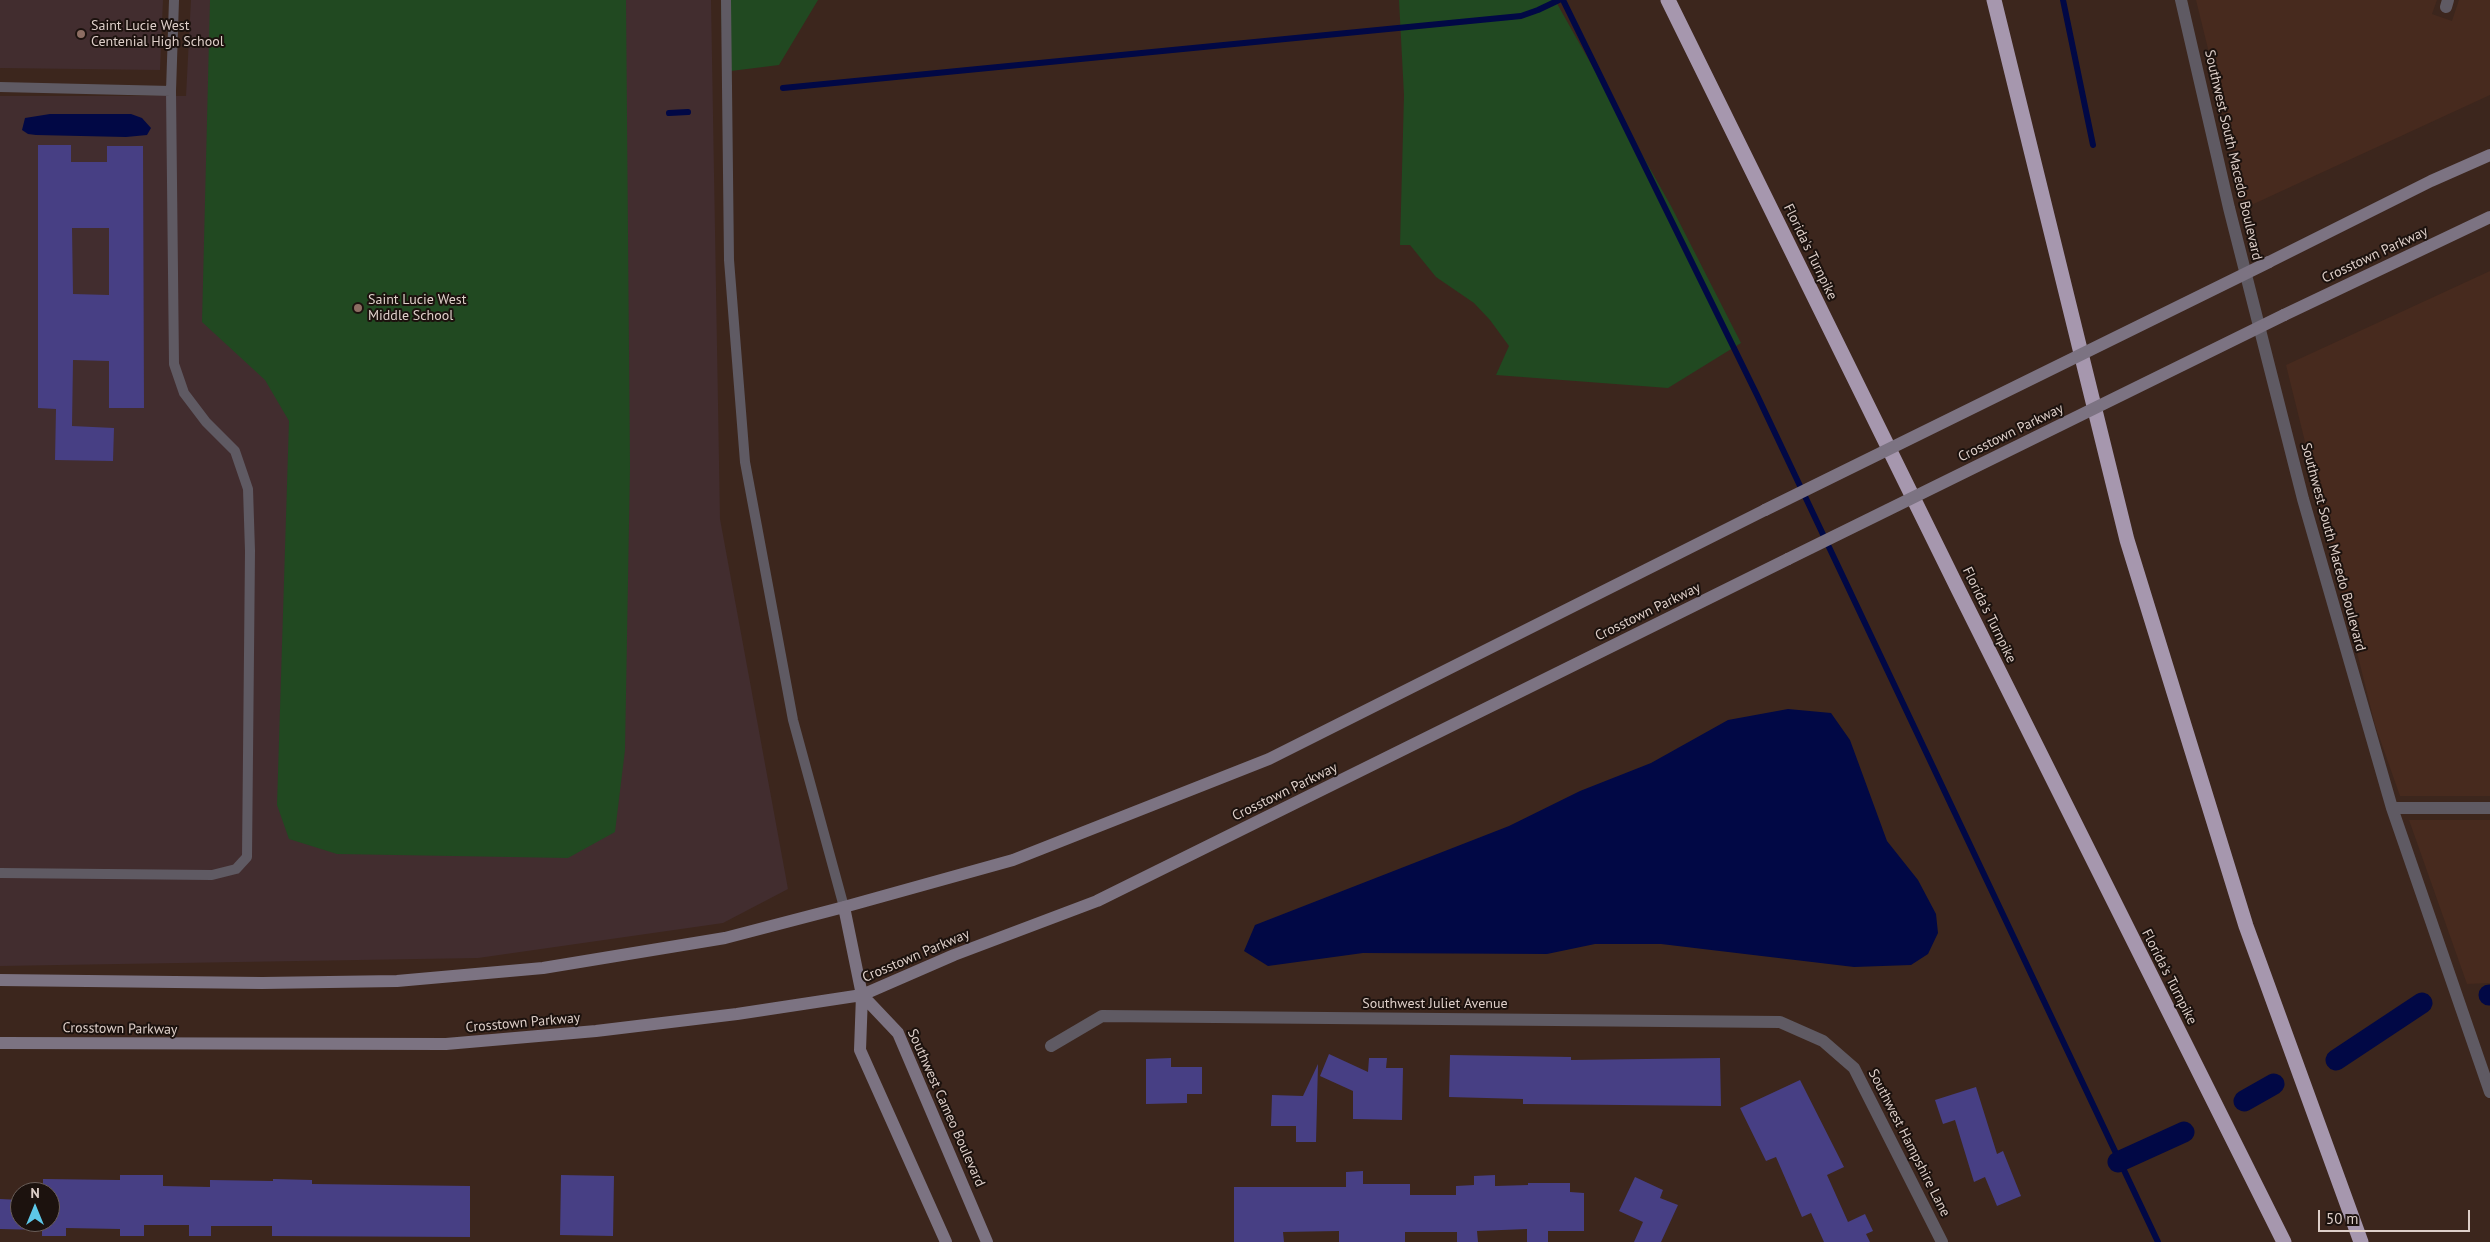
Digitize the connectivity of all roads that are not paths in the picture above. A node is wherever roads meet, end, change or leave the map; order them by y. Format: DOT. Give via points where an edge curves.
graph roads {
  1 [pos="174,0"];
  2 [pos="726,0"];
  3 [pos="1668,0"];
  4 [pos="1994,0"];
  5 [pos="2181,0"];
  6 [pos="0,87"];
  7 [pos="171,92"];
  8 [pos="2490,155"];
  9 [pos="2490,217"];
  10 [pos="2392,808"];
  11 [pos="2490,808"];
  12 [pos="0,873"];
  13 [pos="844,907"];
  14 [pos="0,980"];
  15 [pos="862,994"];
  16 [pos="1823,1041"];
  17 [pos="0,1043"];
  18 [pos="1050,1046"];
  19 [pos="2488,1084"];
  20 [pos="946,1242"];
  21 [pos="987,1242"];
  22 [pos="1942,1242"];
  23 [pos="2284,1242"];
  24 [pos="2361,1242"];
  1 -- 7 [label="lane"];
  2 -- 13 [label="lane" via="729,260 745,462 793,720"];
  3 -- 23 [label="highway, Florida's Turnpike"];
  4 -- 24 [label="highway" via="2127,540 2246,926"];
  5 -- 10 [label="street, Southwest South Macedo Boulevard" via="2229,208 2303,499"];
  6 -- 7 [label="lane"];
  7 -- 12 [label="lane" via="174,364 184,393 206,422 235,451 248,489 247,857 236,869 212,875"];
  8 -- 13 [label="main road, bridge" via="2431,181 1765,510 1269,759 1012,860"];
  9 -- 15 [label="main road, Crosstown Parkway, bridge" via="2284,315 1097,901"];
  10 -- 11 [label="street"];
  10 -- 19 [label="street, Southwest South Macedo Boulevard"];
  13 -- 14 [label="main road" via="725,938 543,968 398,981"];
  13 -- 15 [label="main road"];
  15 -- 17 [label="main road, Crosstown Parkway" via="737,1014 596,1031 446,1044"];
  15 -- 20 [label="main road" via="860,1050"];
  15 -- 21 [label="main road, Southwest Cameo Boulevard" via="898,1033"];
  16 -- 18 [label="street, Southwest Juliet Avenue" via="1780,1022 1102,1016"];
  16 -- 22 [label="street, Southwest Hampshire Lane" via="1854,1068"];
}
